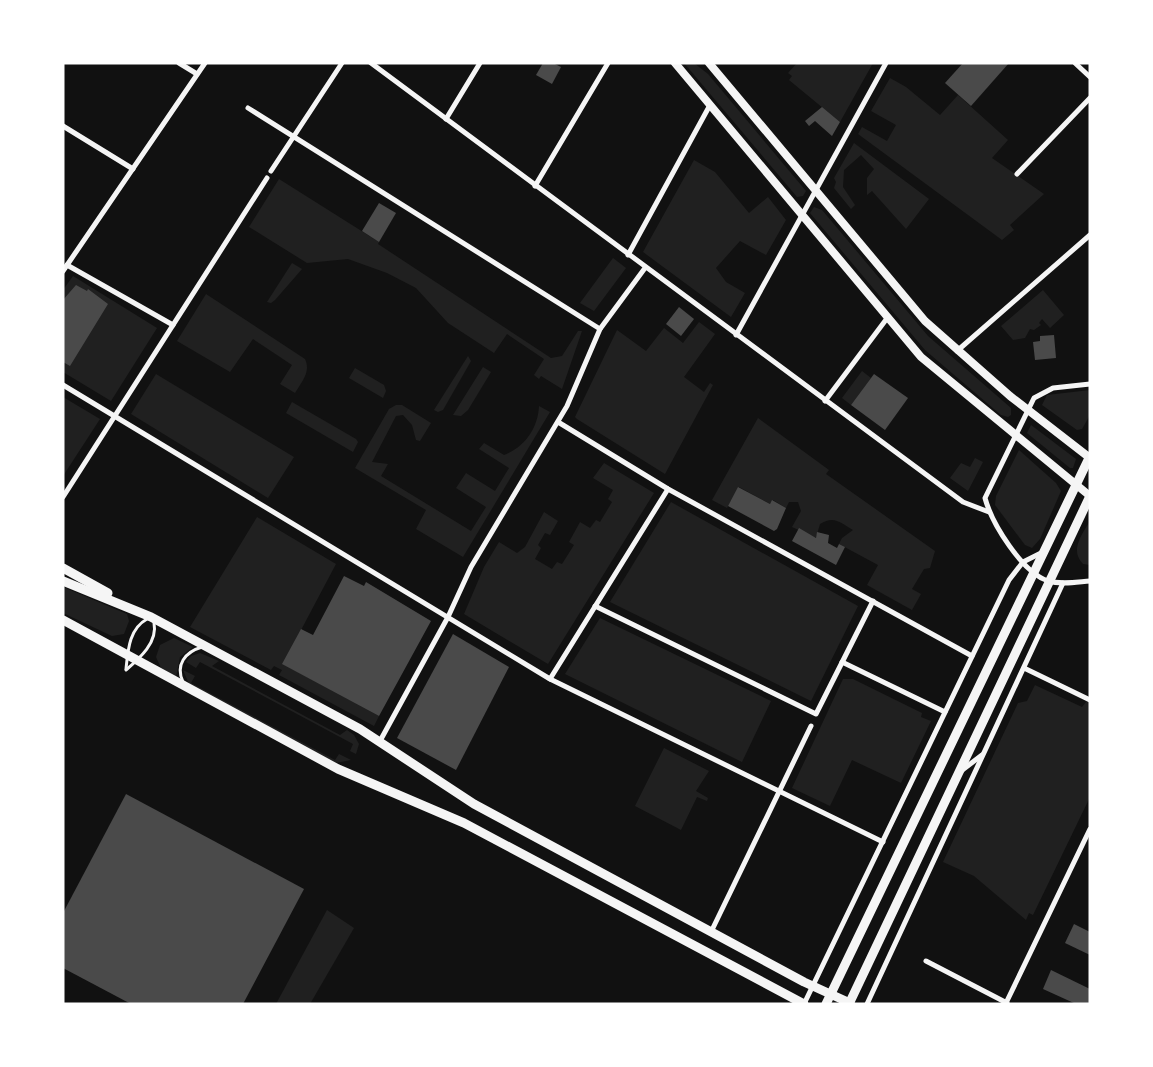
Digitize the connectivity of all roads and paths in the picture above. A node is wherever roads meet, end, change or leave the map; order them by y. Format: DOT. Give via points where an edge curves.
graph roads {
  1 [pos="179,63"];
  2 [pos="205,63"];
  3 [pos="342,63"];
  4 [pos="371,63"];
  5 [pos="480,63"];
  6 [pos="608,63"];
  7 [pos="675,63"];
  8 [pos="709,63"];
  9 [pos="886,63"];
  10 [pos="1075,63"];
  11 [pos="197,74"];
  12 [pos="1090,77"];
  13 [pos="1090,98"];
  14 [pos="710,105"];
  15 [pos="248,108"];
  16 [pos="446,119"];
  17 [pos="63,126"];
  18 [pos="294,136"];
  19 [pos="133,169"];
  20 [pos="271,171"];
  21 [pos="1017,174"];
  22 [pos="267,178"];
  23 [pos="535,186"];
  24 [pos="815,190"];
  25 [pos="802,215"];
  26 [pos="1090,236"];
  27 [pos="63,255"];
  28 [pos="628,255"];
  29 [pos="67,265"];
  30 [pos="645,268"];
  31 [pos="888,317"];
  32 [pos="172,325"];
  33 [pos="600,329"];
  34 [pos="736,334"];
  35 [pos="957,351"];
  36 [pos="1090,384"];
  37 [pos="63,385"];
  38 [pos="825,401"];
  39 [pos="1027,410"];
  40 [pos="115,416"];
  41 [pos="558,422"];
  42 [pos="1014,435"];
  43 [pos="1090,457"];
  44 [pos="1076,485"];
  45 [pos="668,489"];
  46 [pos="1090,496"];
  47 [pos="63,497"];
  48 [pos="989,512"];
  49 [pos="1043,552"];
  50 [pos="1023,562"];
  51 [pos="63,568"];
  52 [pos="1033,573"];
  53 [pos="63,581"];
  54 [pos="1049,581"];
  55 [pos="1090,581"];
  56 [pos="1063,583"];
  57 [pos="873,601"];
  58 [pos="128,605"];
  59 [pos="595,606"];
  60 [pos="152,617"];
  61 [pos="448,617"];
  62 [pos="63,620"];
  63 [pos="207,646"];
  64 [pos="127,655"];
  65 [pos="972,656"];
  66 [pos="137,661"];
  67 [pos="842,662"];
  68 [pos="1024,668"];
  69 [pos="550,679"];
  70 [pos="185,687"];
  71 [pos="1090,700"];
  72 [pos="945,712"];
  73 [pos="811,726"];
  74 [pos="380,741"];
  75 [pos="984,753"];
  76 [pos="958,774"];
  77 [pos="779,792"];
  78 [pos="1090,829"];
  79 [pos="883,842"];
  80 [pos="711,932"];
  81 [pos="926,961"];
  82 [pos="813,987"];
  83 [pos="828,1000"];
  84 [pos="1008,1003"];
  85 [pos="804,1004"];
  86 [pos="850,1004"];
  87 [pos="867,1004"];
  1 -- 11 [label="street"];
  2 -- 11 [label="street"];
  3 -- 18 [label="street"];
  4 -- 16 [label="street"];
  5 -- 16 [label="street"];
  6 -- 23 [label="street"];
  7 -- 14 [label="main road"];
  8 -- 24 [label="main road"];
  9 -- 24 [label="street"];
  10 -- 12 [label="street"];
  11 -- 19 [label="street"];
  13 -- 21 [label="street"];
  14 -- 25 [label="main road"];
  14 -- 28 [label="street"];
  15 -- 18 [label="street"];
  16 -- 23 [label="street"];
  17 -- 19 [label="street"];
  18 -- 20 [label="street"];
  18 -- 33 [label="street"];
  19 -- 29 [label="street"];
  22 -- 32 [label="street"];
  23 -- 28 [label="street"];
  24 -- 25 [label="street"];
  24 -- 35 [label="main road" via="925,321"];
  25 -- 31 [label="main road"];
  25 -- 34 [label="street"];
  26 -- 35 [label="street"];
  27 -- 29 [label="street"];
  28 -- 30 [label="street"];
  29 -- 32 [label="street"];
  30 -- 33 [label="street"];
  30 -- 34 [label="street"];
  31 -- 38 [label="street"];
  31 -- 42 [label="main road" via="921,357"];
  32 -- 40 [label="street"];
  33 -- 41 [label="street"];
  34 -- 38 [label="street"];
  35 -- 39 [label="main road"];
  36 -- 39 [label="street" via="1042,392"];
  37 -- 40 [label="street"];
  38 -- 48 [label="street" via="963,502"];
  39 -- 42 [label="street"];
  39 -- 43 [label="main road"];
  40 -- 47 [label="street"];
  40 -- 61 [label="street"];
  41 -- 45 [label="street"];
  41 -- 61 [label="street" via="471,567"];
  42 -- 44 [label="main road"];
  42 -- 48 [label="street" via="988,488 985,498"];
  43 -- 44 [label="main road"];
  44 -- 46 [label="main road"];
  44 -- 49 [label="main road"];
  45 -- 57 [label="street"];
  45 -- 59 [label="street"];
  46 -- 54 [label="main road"];
  48 -- 50 [label="street"];
  49 -- 50 [label="street"];
  49 -- 52 [label="main road"];
  50 -- 52 [label="street"];
  50 -- 65 [label="street" via="1009,580"];
  51 -- 58 [label="main road"];
  52 -- 54 [label="street"];
  52 -- 83 [label="main road"];
  53 -- 58 [label="main road"];
  54 -- 56 [label="street"];
  54 -- 76 [label="main road"];
  55 -- 56 [label="street"];
  56 -- 68 [label="street"];
  57 -- 65 [label="street"];
  57 -- 67 [label="street"];
  58 -- 60 [label="main road"];
  59 -- 67 [label="street" via="816,714"];
  59 -- 69 [label="street"];
  60 -- 63 [label="main road"];
  60 -- 64 [label="lane" via="136,628"];
  60 -- 66 [label="lane" via="154,637"];
  61 -- 69 [label="street"];
  61 -- 74 [label="street"];
  62 -- 64 [label="main road"];
  63 -- 70 [label="lane" via="185,655 180,664"];
  63 -- 74 [label="main road"];
  64 -- 66 [label="main road"];
  64 -- 66 [label="lane" via="126,670"];
  65 -- 72 [label="street"];
  66 -- 70 [label="main road"];
  67 -- 72 [label="street"];
  68 -- 71 [label="street"];
  68 -- 75 [label="street"];
  69 -- 77 [label="street"];
  70 -- 85 [label="main road" via="338,770 464,823"];
  72 -- 79 [label="street"];
  73 -- 77 [label="street"];
  74 -- 80 [label="main road" via="474,804"];
  75 -- 76 [label="street"];
  75 -- 87 [label="street"];
  76 -- 86 [label="main road"];
  77 -- 79 [label="street"];
  77 -- 80 [label="street"];
  78 -- 84 [label="street"];
  79 -- 82 [label="street"];
  80 -- 82 [label="main road"];
  81 -- 84 [label="street"];
  82 -- 83 [label="main road"];
  82 -- 85 [label="street"];
  83 -- 86 [label="main road"];
}
